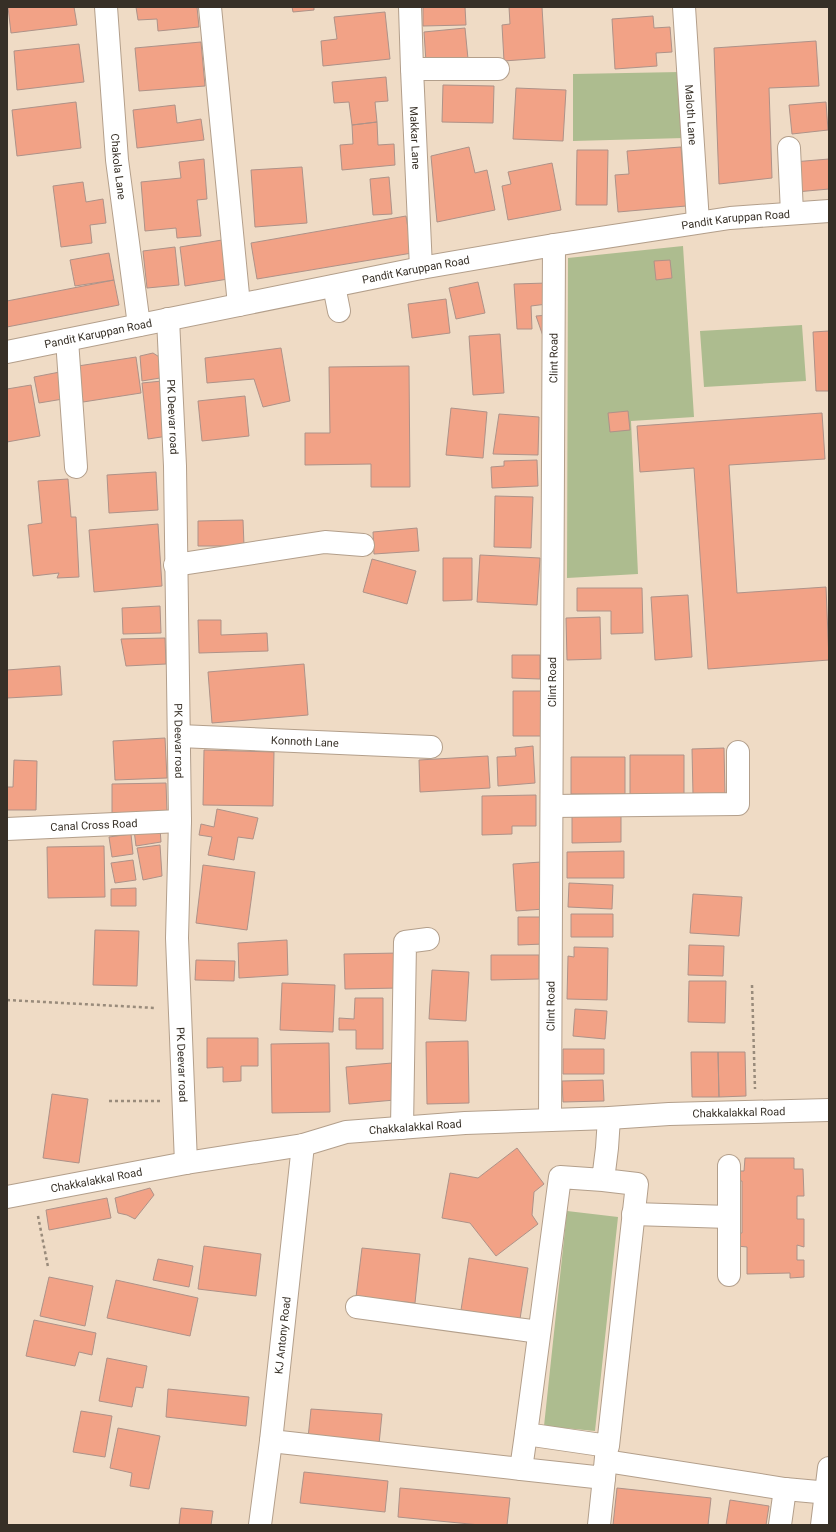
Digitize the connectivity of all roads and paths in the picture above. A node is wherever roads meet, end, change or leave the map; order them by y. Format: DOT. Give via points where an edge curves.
graph roads {
  1 [pos="106,7"];
  2 [pos="210,7"];
  3 [pos="410,7"];
  4 [pos="684,7"];
  5 [pos="412,69"];
  6 [pos="498,69"];
  7 [pos="789,148"];
  8 [pos="829,211"];
  9 [pos="792,213"];
  10 [pos="698,222"];
  11 [pos="554,245"];
  12 [pos="421,268"];
  13 [pos="334,286"];
  14 [pos="239,305"];
  15 [pos="339,311"];
  16 [pos="168,319"];
  17 [pos="140,325"];
  18 [pos="67,340"];
  19 [pos="7,352"];
  20 [pos="76,467"];
  21 [pos="363,546"];
  22 [pos="175,565"];
  23 [pos="179,736"];
  24 [pos="431,747"];
  25 [pos="738,752"];
  26 [pos="552,806"];
  27 [pos="180,821"];
  28 [pos="7,829"];
  29 [pos="428,940"];
  30 [pos="752,985"];
  31 [pos="7,1000"];
  32 [pos="180,1009"];
  33 [pos="185,1100"];
  34 [pos="109,1101"];
  35 [pos="829,1110"];
  36 [pos="755,1112"];
  37 [pos="609,1118"];
  38 [pos="550,1120"];
  39 [pos="402,1128"];
  40 [pos="303,1145"];
  41 [pos="186,1163"];
  42 [pos="729,1166"];
  43 [pos="603,1180"];
  44 [pos="33,1192"];
  45 [pos="7,1196"];
  46 [pos="633,1214"];
  47 [pos="729,1217"];
  48 [pos="48,1267"];
  49 [pos="729,1275"];
  50 [pos="357,1307"];
  51 [pos="539,1332"];
  52 [pos="526,1434"];
  53 [pos="271,1441"];
  54 [pos="606,1462"];
  55 [pos="829,1468"];
  56 [pos="521,1469"];
  57 [pos="786,1489"];
  58 [pos="827,1493"];
  59 [pos="260,1525"];
  60 [pos="599,1525"];
  61 [pos="780,1525"];
  62 [pos="822,1525"];
  1 -- 17 [label="street, Chakola Lane" via="117,160"];
  2 -- 14 [label="street"];
  3 -- 5 [label="street, Makkar Lane"];
  4 -- 10 [label="street, Maloth Lane"];
  5 -- 6 [label="street"];
  5 -- 12 [label="street, Makkar Lane"];
  7 -- 9 [label="street"];
  8 -- 9 [label="street, Pandit Karuppan Road"];
  9 -- 10 [label="street, Pandit Karuppan Road"];
  10 -- 11 [label="street, Pandit Karuppan Road"];
  11 -- 12 [label="street, Pandit Karuppan Road"];
  11 -- 26 [label="street, Clint Road"];
  12 -- 13 [label="street, Pandit Karuppan Road"];
  13 -- 14 [label="street, Pandit Karuppan Road"];
  13 -- 15 [label="street"];
  14 -- 16 [label="street, Pandit Karuppan Road"];
  16 -- 17 [label="street, Pandit Karuppan Road"];
  16 -- 22 [label="street, PK Deevar road" via="175,466"];
  17 -- 18 [label="street, Pandit Karuppan Road"];
  18 -- 19 [label="street, Pandit Karuppan Road"];
  18 -- 20 [label="street"];
  21 -- 22 [label="street" via="325,542"];
  22 -- 23 [label="street, PK Deevar road"];
  23 -- 24 [label="street, Konnoth Lane"];
  23 -- 27 [label="street, PK Deevar road"];
  25 -- 26 [label="street" via="738,804"];
  26 -- 38 [label="street, Clint Road"];
  27 -- 28 [label="street, Canal Cross Road"];
  27 -- 32 [label="street, PK Deevar road" via="177,938"];
  29 -- 39 [label="street" via="405,942"];
  30 -- 36 [label="path"];
  31 -- 32 [label="path"];
  32 -- 33 [label="street, PK Deevar road"];
  33 -- 34 [label="path"];
  33 -- 41 [label="street, PK Deevar road"];
  35 -- 36 [label="street, Chakkalakkal Road"];
  36 -- 37 [label="street, Chakkalakkal Road"];
  37 -- 38 [label="street, Chakkalakkal Road"];
  37 -- 43 [label="street"];
  38 -- 39 [label="street, Chakkalakkal Road"];
  39 -- 40 [label="street, Chakkalakkal Road" via="346,1132"];
  40 -- 41 [label="street, Chakkalakkal Road"];
  40 -- 53 [label="street, KJ Antony Road"];
  41 -- 44 [label="street, Chakkalakkal Road"];
  42 -- 47 [label="street"];
  43 -- 46 [label="street" via="637,1184"];
  43 -- 51 [label="street" via="560,1177"];
  44 -- 45 [label="street, Chakkalakkal Road"];
  44 -- 48 [label="path"];
  46 -- 47 [label="street"];
  46 -- 54 [label="street"];
  47 -- 49 [label="street"];
  50 -- 51 [label="street"];
  51 -- 52 [label="street"];
  52 -- 54 [label="street"];
  52 -- 56 [label="street"];
  53 -- 56 [label="street"];
  53 -- 59 [label="street, KJ Antony Road"];
  54 -- 56 [label="street"];
  54 -- 57 [label="street"];
  54 -- 60 [label="street"];
  55 -- 58 [label="street"];
  57 -- 58 [label="street"];
  57 -- 61 [label="street"];
  58 -- 62 [label="street"];
}
